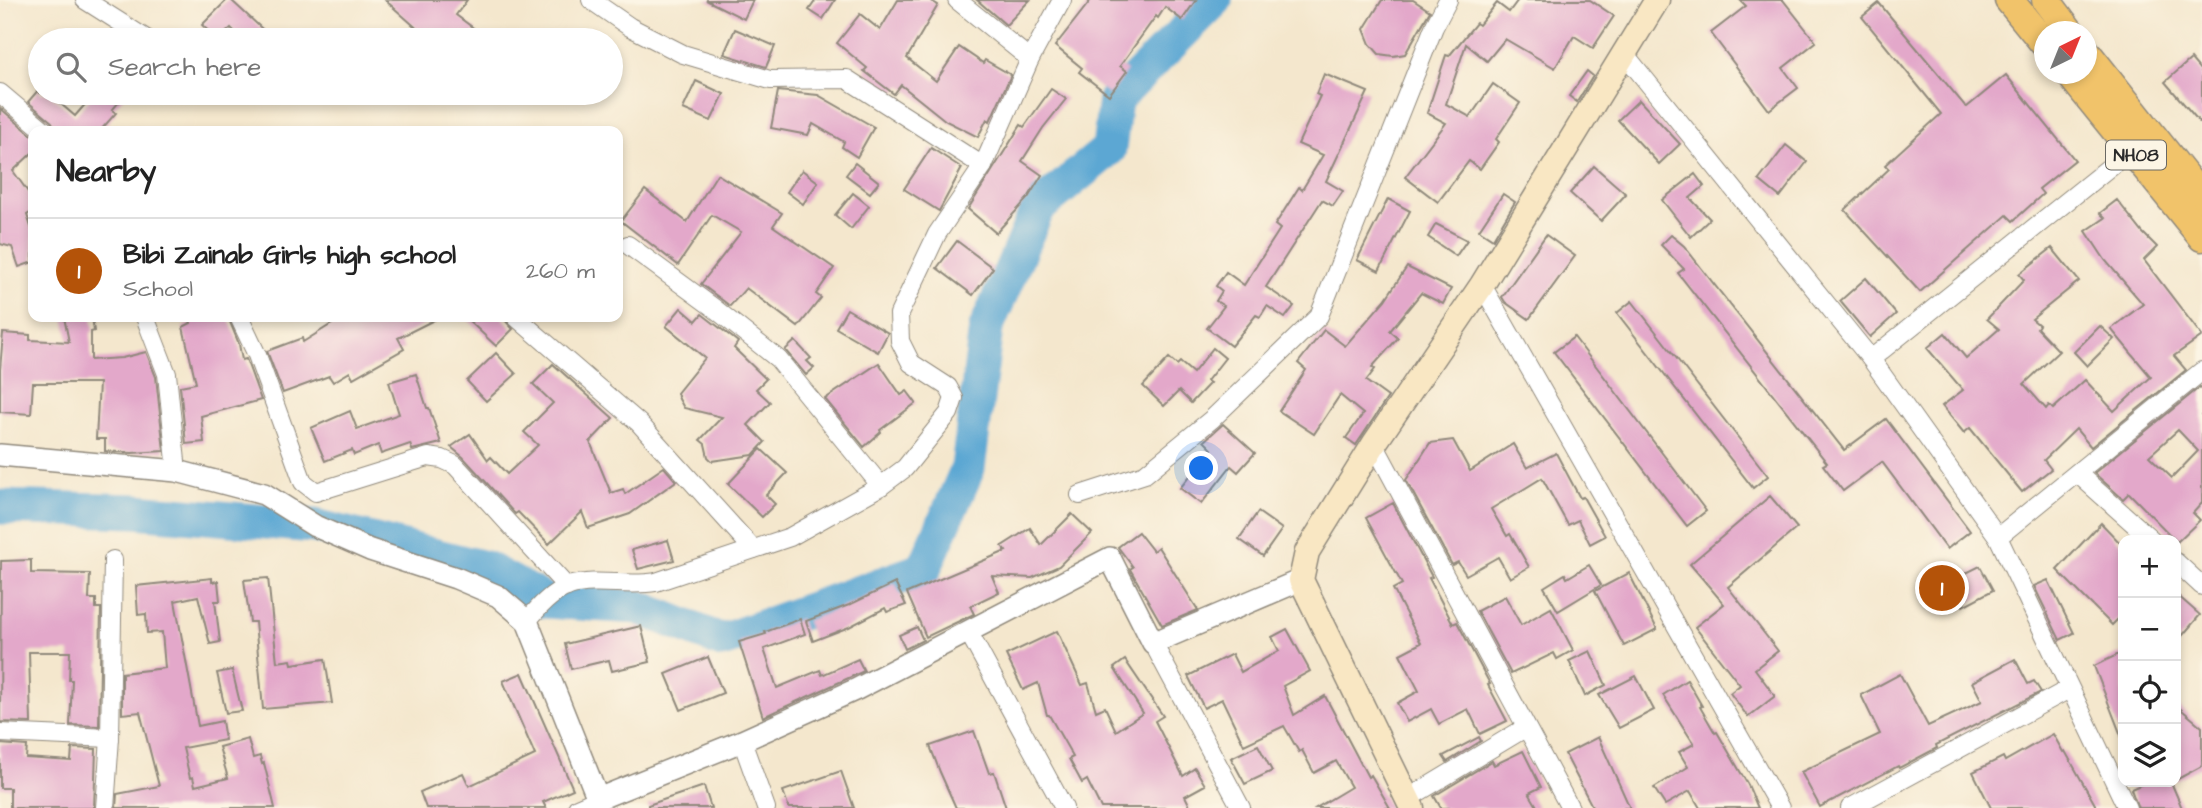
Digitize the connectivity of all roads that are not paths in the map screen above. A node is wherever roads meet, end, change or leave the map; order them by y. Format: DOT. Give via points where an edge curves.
graph roads {
  1 [pos="85,0"];
  2 [pos="591,0"];
  3 [pos="957,0"];
  4 [pos="1062,0"];
  5 [pos="1448,0"];
  6 [pos="1657,0"];
  7 [pos="2009,0"];
  8 [pos="2046,0"];
  9 [pos="2062,21"];
  10 [pos="129,28"];
  11 [pos="2034,30"];
  12 [pos="1623,52"];
  13 [pos="1030,59"];
  14 [pos="2097,65"];
  15 [pos="2078,84"];
  16 [pos="0,93"];
  17 [pos="39,126"];
  18 [pos="2132,149"];
  19 [pos="983,166"];
  20 [pos="2202,198"];
  21 [pos="2202,237"];
  22 [pos="628,245"];
  23 [pos="1482,285"];
  24 [pos="147,322"];
  25 [pos="241,322"];
  26 [pos="522,322"];
  27 [pos="1871,359"];
  28 [pos="2202,371"];
  29 [pos="1374,444"];
  30 [pos="0,455"];
  31 [pos="177,471"];
  32 [pos="2077,473"];
  33 [pos="881,486"];
  34 [pos="1080,495"];
  35 [pos="2146,535"];
  36 [pos="1998,537"];
  37 [pos="753,549"];
  38 [pos="113,560"];
  39 [pos="2181,567"];
  40 [pos="1301,580"];
  41 [pos="2202,586"];
  42 [pos="568,587"];
  43 [pos="527,621"];
  44 [pos="968,631"];
  45 [pos="1153,642"];
  46 [pos="2068,689"];
  47 [pos="1525,728"];
  48 [pos="0,733"];
  49 [pos="110,738"];
  50 [pos="741,741"];
  51 [pos="600,803"];
  52 [pos="1410,803"];
  53 [pos="105,808"];
  54 [pos="577,808"];
  55 [pos="766,808"];
  56 [pos="1064,808"];
  57 [pos="1241,808"];
  58 [pos="1570,808"];
  59 [pos="1780,808"];
  60 [pos="1850,808"];
  61 [pos="2127,808"];
  1 -- 10 [label="street"];
  2 -- 19 [label="street" via="630,27 683,54 770,79 847,79"];
  3 -- 13 [label="street"];
  4 -- 13 [label="street"];
  5 -- 34 [label="street" via="1319,316 1212,419 1145,474"];
  6 -- 12 [label="main road"];
  7 -- 11 [label="highway"];
  8 -- 9 [label="highway"];
  12 -- 23 [label="main road"];
  12 -- 27 [label="street"];
  13 -- 19 [label="street"];
  14 -- 20 [label="highway, NH08"];
  15 -- 18 [label="highway, NH08"];
  16 -- 17 [label="street"];
  18 -- 21 [label="highway, NH08"];
  18 -- 27 [label="street"];
  19 -- 33 [label="street" via="937,234 900,314 900,341 911,363 948,387 954,398 949,413 905,468"];
  22 -- 33 [label="street" via="778,359"];
  23 -- 29 [label="main road"];
  23 -- 59 [label="street"];
  24 -- 31 [label="street" via="167,374"];
  25 -- 42 [label="street" via="303,482 310,488 316,492 428,457 442,459 455,465"];
  26 -- 37 [label="street" via="639,423"];
  27 -- 36 [label="street"];
  28 -- 32 [label="street"];
  29 -- 40 [label="main road" via="1307,552"];
  29 -- 47 [label="street"];
  30 -- 31 [label="street"];
  31 -- 43 [label="street" via="264,494 315,526 370,550 498,596"];
  32 -- 35 [label="street"];
  32 -- 36 [label="street"];
  33 -- 37 [label="street" via="790,537"];
  36 -- 46 [label="street"];
  37 -- 42 [label="street" via="656,582"];
  38 -- 49 [label="street"];
  39 -- 41 [label="street"];
  40 -- 45 [label="street"];
  40 -- 52 [label="main road"];
  42 -- 43 [label="street"];
  43 -- 51 [label="street"];
  44 -- 45 [label="street" via="1110,558"];
  44 -- 50 [label="street" via="857,690"];
  44 -- 56 [label="street"];
  45 -- 57 [label="street"];
  46 -- 60 [label="street"];
  46 -- 61 [label="street"];
  47 -- 52 [label="street"];
  47 -- 58 [label="street"];
  48 -- 49 [label="street"];
  49 -- 53 [label="street"];
  50 -- 51 [label="street"];
  50 -- 55 [label="street"];
  51 -- 54 [label="street"];
}
